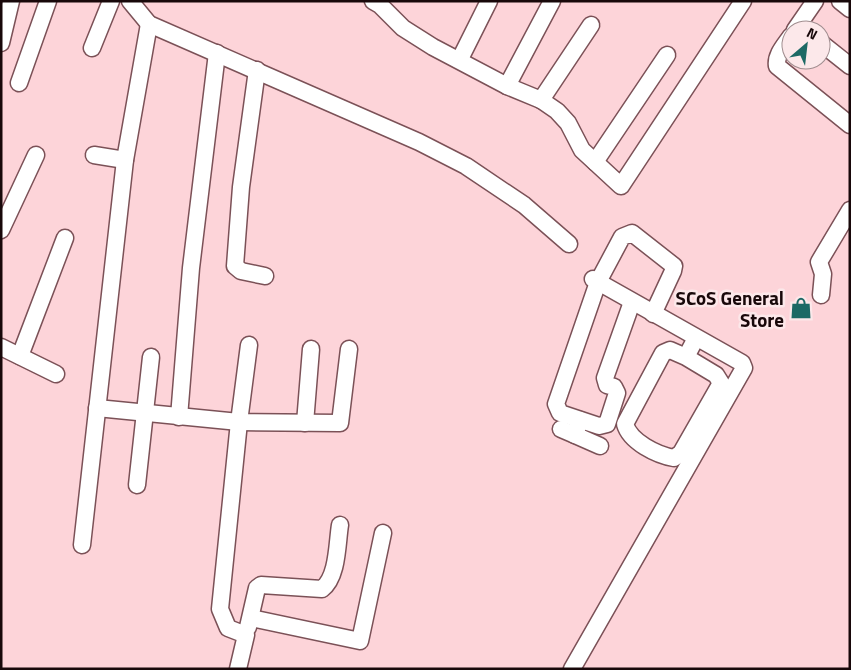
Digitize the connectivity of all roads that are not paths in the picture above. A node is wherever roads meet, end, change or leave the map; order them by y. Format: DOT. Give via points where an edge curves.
graph roads {
  1 [pos="11,1"];
  2 [pos="48,1"];
  3 [pos="111,1"];
  4 [pos="130,1"];
  5 [pos="373,1"];
  6 [pos="489,1"];
  7 [pos="552,1"];
  8 [pos="743,1"];
  9 [pos="815,1"];
  10 [pos="840,1"];
  11 [pos="850,9"];
  12 [pos="804,20"];
  13 [pos="149,24"];
  14 [pos="592,25"];
  15 [pos="1,43"];
  16 [pos="92,48"];
  17 [pos="781,51"];
  18 [pos="831,52"];
  19 [pos="217,53"];
  20 [pos="667,55"];
  21 [pos="460,59"];
  22 [pos="850,66"];
  23 [pos="781,69"];
  24 [pos="256,70"];
  25 [pos="782,70"];
  26 [pos="18,83"];
  27 [pos="507,86"];
  28 [pos="541,100"];
  29 [pos="850,125"];
  30 [pos="36,154"];
  31 [pos="94,155"];
  32 [pos="125,160"];
  33 [pos="595,162"];
  34 [pos="850,210"];
  35 [pos="1,230"];
  36 [pos="65,238"];
  37 [pos="569,244"];
  38 [pos="265,276"];
  39 [pos="596,281"];
  40 [pos="821,296"];
  41 [pos="632,302"];
  42 [pos="653,314"];
  43 [pos="696,338"];
  44 [pos="249,345"];
  45 [pos="1,347"];
  46 [pos="311,349"];
  47 [pos="349,350"];
  48 [pos="20,356"];
  49 [pos="151,357"];
  50 [pos="686,357"];
  51 [pos="56,374"];
  52 [pos="97,408"];
  53 [pos="146,413"];
  54 [pos="179,417"];
  55 [pos="239,422"];
  56 [pos="305,423"];
  57 [pos="572,428"];
  58 [pos="600,446"];
  59 [pos="138,485"];
  60 [pos="340,524"];
  61 [pos="383,533"];
  62 [pos="82,545"];
  63 [pos="251,618"];
  64 [pos="246,635"];
  65 [pos="238,669"];
  66 [pos="572,669"];
  1 -- 15 [label="street"];
  2 -- 26 [label="street"];
  3 -- 16 [label="street"];
  4 -- 13 [label="street"];
  5 -- 21 [label="street" via="403,28"];
  6 -- 21 [label="street"];
  7 -- 27 [label="street"];
  8 -- 33 [label="street" via="621,186"];
  9 -- 12 [label="street"];
  10 -- 11 [label="street"];
  13 -- 19 [label="street"];
  13 -- 32 [label="street"];
  14 -- 28 [label="street"];
  17 -- 23 [label="street" via="776,60"];
  18 -- 22 [label="street"];
  19 -- 24 [label="street"];
  19 -- 54 [label="street" via="191,268"];
  20 -- 33 [label="street"];
  21 -- 27 [label="street"];
  24 -- 37 [label="street" via="420,142 466,166 524,205"];
  24 -- 38 [label="street" via="235,266 241,271"];
  25 -- 29 [label="street"];
  27 -- 28 [label="street"];
  28 -- 33 [label="street" via="568,123 582,150"];
  30 -- 35 [label="street"];
  31 -- 32 [label="street"];
  32 -- 52 [label="street"];
  34 -- 40 [label="street" via="819,262 823,274"];
  36 -- 48 [label="street"];
  39 -- 41 [label="street"];
  39 -- 42 [label="street" via="622,238 632,233 674,266"];
  39 -- 57 [label="street" via="556,404"];
  41 -- 42 [label="street"];
  41 -- 57 [label="street" via="605,378 607,385 614,387 617,393 607,424"];
  42 -- 43 [label="street"];
  43 -- 50 [label="street"];
  43 -- 66 [label="street" via="742,364 743,370"];
  44 -- 55 [label="street"];
  45 -- 48 [label="street"];
  46 -- 56 [label="street"];
  47 -- 56 [label="street" via="340,423"];
  48 -- 51 [label="street"];
  49 -- 53 [label="street"];
  50 -- 50 [label="street" via="670,350 663,353 626,424 637,441 674,458 681,453 721,383 716,375"];
  52 -- 53 [label="street"];
  52 -- 62 [label="street"];
  53 -- 54 [label="street"];
  53 -- 59 [label="street"];
  54 -- 55 [label="street"];
  55 -- 56 [label="street"];
  55 -- 64 [label="street" via="220,608 228,628"];
  57 -- 58 [label="street"];
  60 -- 63 [label="street" via="328,585 322,589 261,585 255,594"];
  61 -- 63 [label="street" via="360,641"];
  63 -- 64 [label="street"];
  64 -- 65 [label="street"];
}
